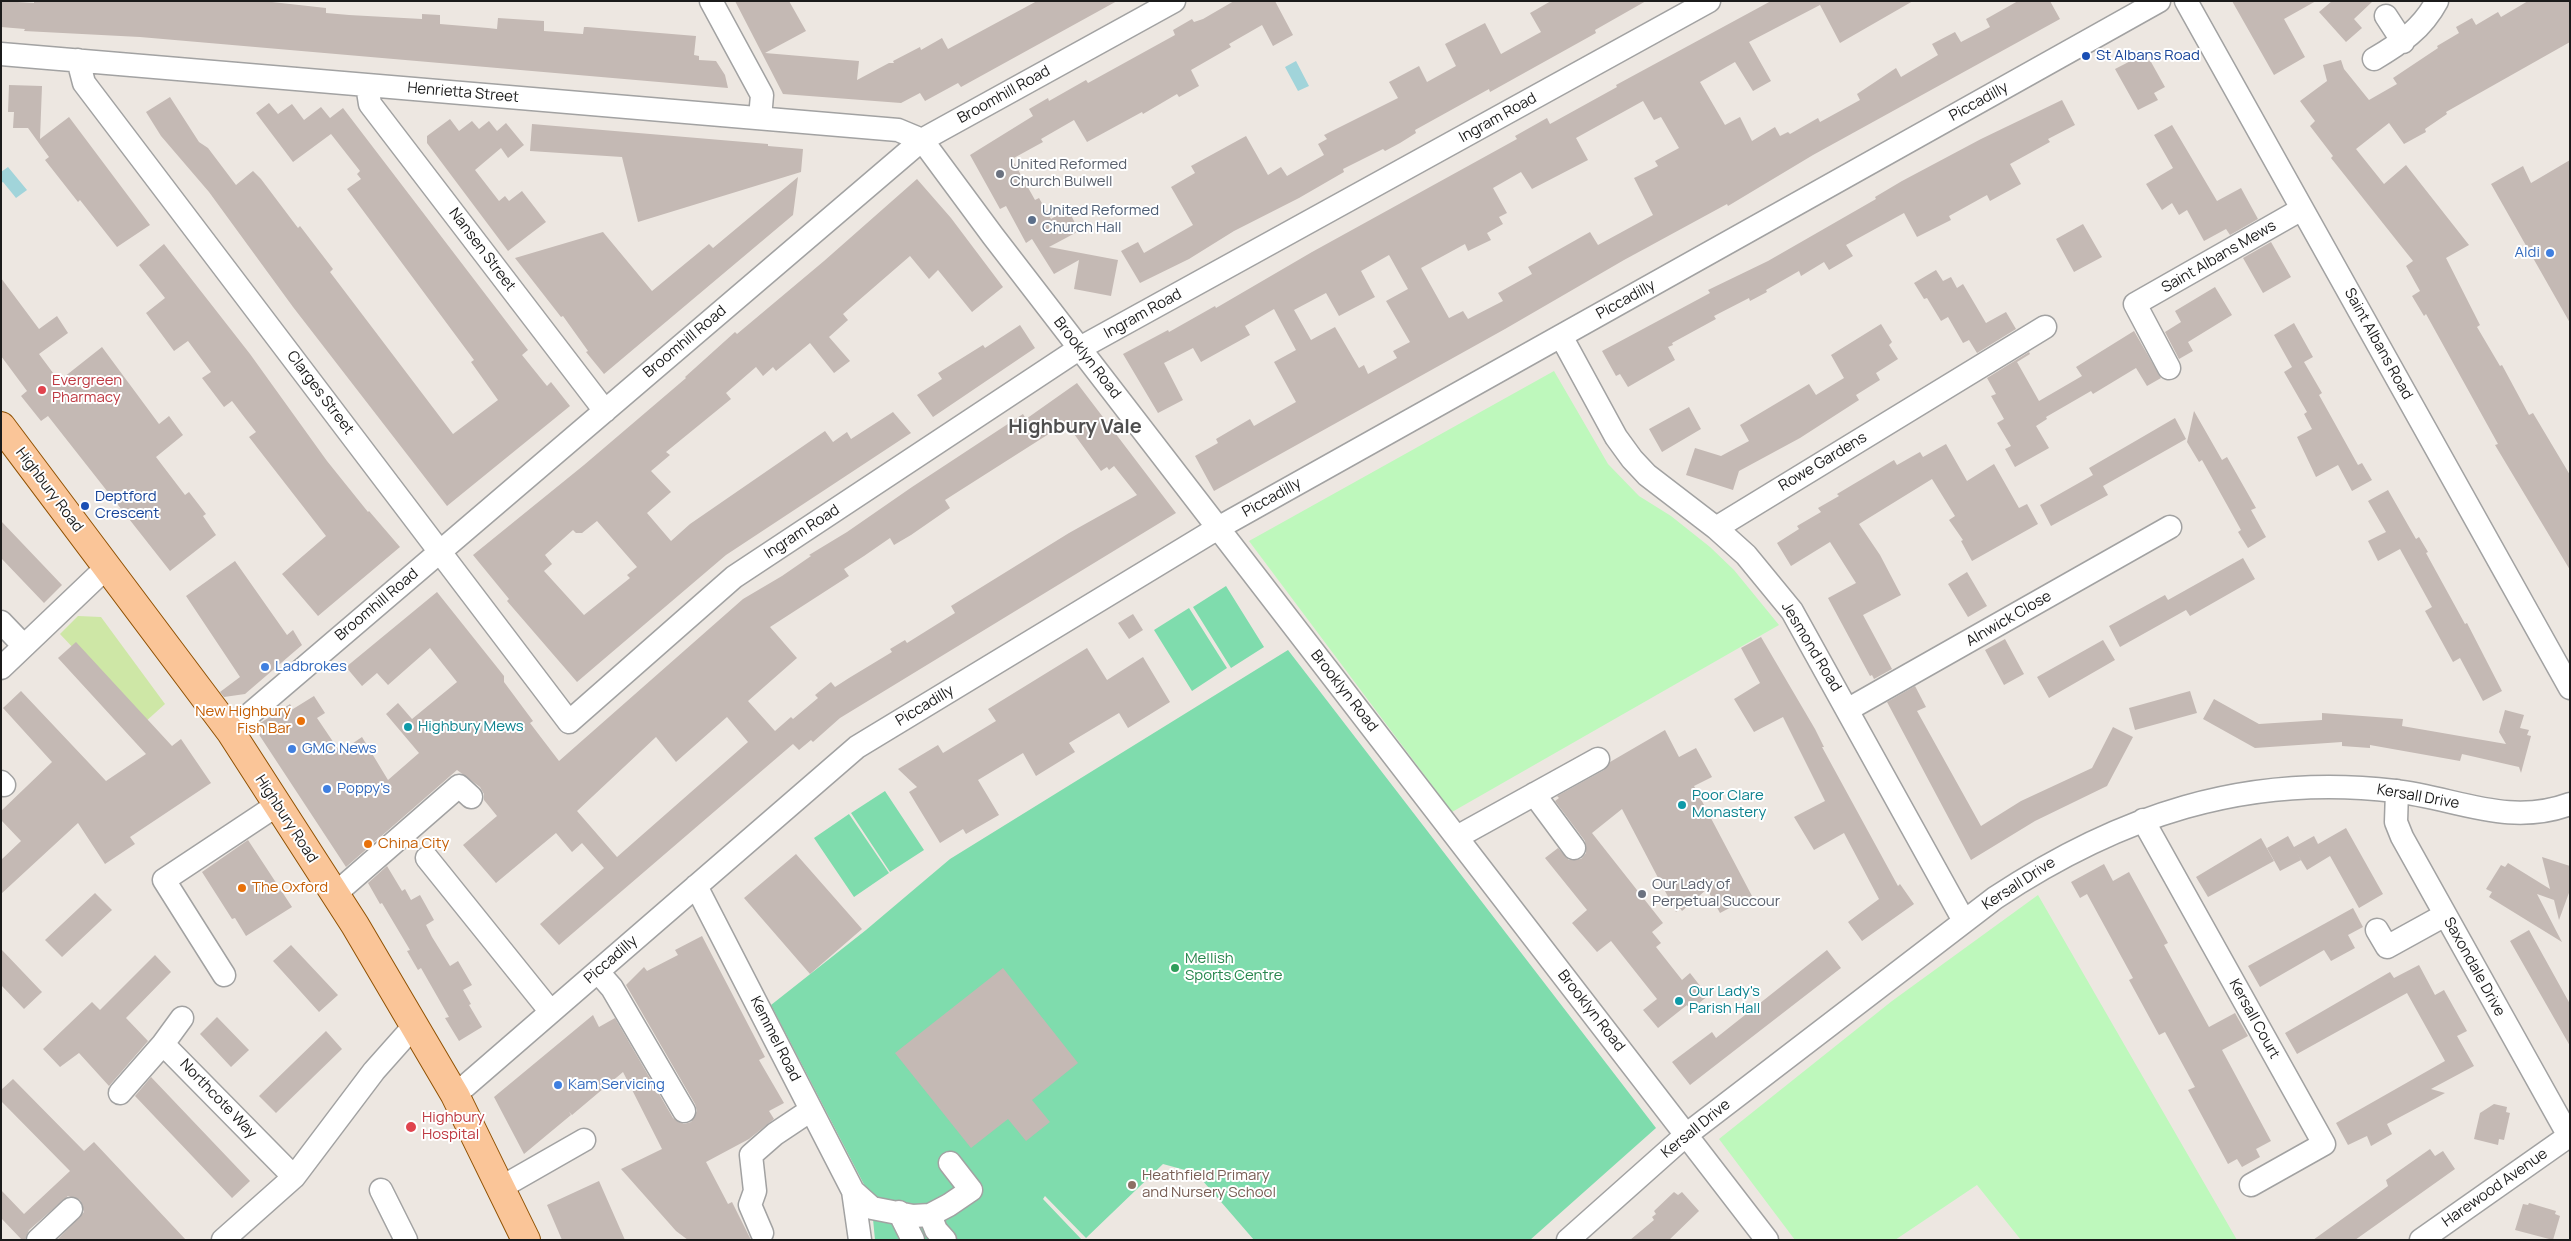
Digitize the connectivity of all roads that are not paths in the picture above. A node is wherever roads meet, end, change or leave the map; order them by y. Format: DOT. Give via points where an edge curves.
graph roads {
  1 [pos="711,1"];
  2 [pos="1174,1"];
  3 [pos="1709,1"];
  4 [pos="2159,1"];
  5 [pos="2186,1"];
  6 [pos="2437,1"];
  7 [pos="2386,16"];
  8 [pos="2403,42"];
  9 [pos="1,54"];
  10 [pos="2374,59"];
  11 [pos="78,60"];
  12 [pos="367,85"];
  13 [pos="760,118"];
  14 [pos="922,140"];
  15 [pos="2302,209"];
  16 [pos="2045,327"];
  17 [pos="1561,336"];
  18 [pos="1080,348"];
  19 [pos="2169,368"];
  20 [pos="605,411"];
  21 [pos="1,426"];
  22 [pos="2170,527"];
  23 [pos="1218,528"];
  24 [pos="1716,528"];
  25 [pos="440,552"];
  26 [pos="107,567"];
  27 [pos="1,622"];
  28 [pos="24,646"];
  29 [pos="1,668"];
  30 [pos="2570,688"];
  31 [pos="1848,710"];
  32 [pos="569,722"];
  33 [pos="230,731"];
  34 [pos="1598,759"];
  35 [pos="2396,791"];
  36 [pos="1534,794"];
  37 [pos="471,797"];
  38 [pos="2570,804"];
  39 [pos="277,805"];
  40 [pos="2143,820"];
  41 [pos="1457,837"];
  42 [pos="1574,848"];
  43 [pos="427,858"];
  44 [pos="696,886"];
  45 [pos="335,894"];
  46 [pos="2445,915"];
  47 [pos="1964,921"];
  48 [pos="2377,930"];
  49 [pos="598,972"];
  50 [pos="224,976"];
  51 [pos="551,1012"];
  52 [pos="182,1018"];
  53 [pos="414,1026"];
  54 [pos="164,1044"];
  55 [pos="120,1093"];
  56 [pos="455,1095"];
  57 [pos="811,1110"];
  58 [pos="684,1111"];
  59 [pos="1686,1134"];
  60 [pos="2569,1137"];
  61 [pos="584,1140"];
  62 [pos="950,1163"];
  63 [pos="294,1177"];
  64 [pos="2251,1185"];
  65 [pos="500,1188"];
  66 [pos="381,1190"];
  67 [pos="853,1192"];
  68 [pos="71,1209"];
  69 [pos="899,1212"];
  70 [pos="930,1215"];
  71 [pos="762,1233"];
  72 [pos="38,1240"];
  73 [pos="223,1240"];
  74 [pos="406,1240"];
  75 [pos="526,1240"];
  76 [pos="860,1240"];
  77 [pos="913,1240"];
  78 [pos="945,1240"];
  79 [pos="1568,1240"];
  80 [pos="1767,1240"];
  81 [pos="2421,1240"];
  1 -- 13 [label="street" via="762,95"];
  2 -- 14 [label="street, Broomhill Road"];
  3 -- 18 [label="street, Ingram Road"];
  4 -- 17 [label="street, Piccadilly"];
  5 -- 15 [label="street, Saint Albans Road"];
  6 -- 8 [label="street" via="2420,28"];
  7 -- 8 [label="street"];
  8 -- 10 [label="street"];
  9 -- 11 [label="street, Henrietta Street"];
  11 -- 12 [label="street, Henrietta Street"];
  11 -- 25 [label="street, Clarges Street" via="84,83"];
  12 -- 13 [label="street, Henrietta Street"];
  12 -- 20 [label="street, Nansen Street" via="370,104"];
  13 -- 14 [label="street, Henrietta Street" via="898,130"];
  14 -- 18 [label="street, Brooklyn Road"];
  14 -- 20 [label="street, Broomhill Road"];
  15 -- 19 [label="street, Saint Albans Mews" via="2135,304"];
  15 -- 30 [label="street, Saint Albans Road"];
  16 -- 24 [label="street, Rowe Gardens"];
  17 -- 23 [label="street, Piccadilly"];
  17 -- 24 [label="street, Jesmond Road" via="1616,437 1632,459 1647,475"];
  18 -- 23 [label="street, Brooklyn Road"];
  18 -- 32 [label="street, Ingram Road" via="734,577"];
  20 -- 25 [label="street, Broomhill Road"];
  21 -- 26 [label="main road, Highbury Road"];
  22 -- 31 [label="street, Alnwick Close"];
  23 -- 41 [label="street, Brooklyn Road"];
  23 -- 44 [label="street, Piccadilly" via="857,747"];
  24 -- 31 [label="street, Jesmond Road" via="1746,555 1792,611"];
  25 -- 32 [label="street, Clarges Street"];
  25 -- 33 [label="street, Broomhill Road"];
  26 -- 28 [label="street"];
  26 -- 33 [label="main road, Highbury Road"];
  27 -- 28 [label="street"];
  28 -- 29 [label="street"];
  31 -- 47 [label="street, Jesmond Road"];
  33 -- 39 [label="main road, Highbury Road"];
  34 -- 36 [label="street"];
  35 -- 38 [label="street, Kersall Drive" via="2506,814 2535,812"];
  35 -- 40 [label="street, Kersall Drive" via="2349,786 2249,793 2190,805"];
  35 -- 46 [label="street, Saxondale Drive" via="2396,822"];
  36 -- 41 [label="street"];
  36 -- 42 [label="street"];
  37 -- 45 [label="street" via="459,786"];
  39 -- 45 [label="main road, Highbury Road"];
  39 -- 50 [label="street" via="164,880"];
  40 -- 47 [label="street, Kersall Drive" via="2079,847 2035,872"];
  40 -- 64 [label="street, Kersall Court" via="2324,1144"];
  41 -- 59 [label="street, Brooklyn Road"];
  43 -- 51 [label="street"];
  44 -- 49 [label="street, Piccadilly"];
  44 -- 57 [label="street, Kemmel Road"];
  45 -- 53 [label="main road, Highbury Road"];
  46 -- 48 [label="street" via="2387,947"];
  46 -- 60 [label="street, Saxondale Drive"];
  47 -- 59 [label="street, Kersall Drive"];
  49 -- 51 [label="street, Piccadilly"];
  49 -- 58 [label="street" via="612,988"];
  51 -- 56 [label="street, Piccadilly"];
  52 -- 54 [label="street"];
  53 -- 56 [label="main road, Highbury Road"];
  53 -- 63 [label="street" via="374,1071"];
  54 -- 55 [label="street"];
  54 -- 63 [label="street, Northcote Way"];
  56 -- 65 [label="main road, Highbury Road"];
  57 -- 67 [label="street, Kemmel Road"];
  57 -- 71 [label="street" via="751,1155 755,1191 750,1205"];
  59 -- 79 [label="street, Kersall Drive"];
  59 -- 80 [label="street, Brooklyn Road"];
  60 -- 81 [label="street, Harewood Avenue"];
  61 -- 65 [label="street"];
  62 -- 70 [label="street" via="971,1190"];
  63 -- 73 [label="street"];
  65 -- 75 [label="main road, Highbury Road"];
  66 -- 74 [label="street"];
  67 -- 69 [label="street" via="872,1208"];
  67 -- 76 [label="street"];
  68 -- 72 [label="street"];
  69 -- 70 [label="street" via="913,1216"];
  69 -- 77 [label="street"];
  70 -- 78 [label="street" via="936,1230"];
}
